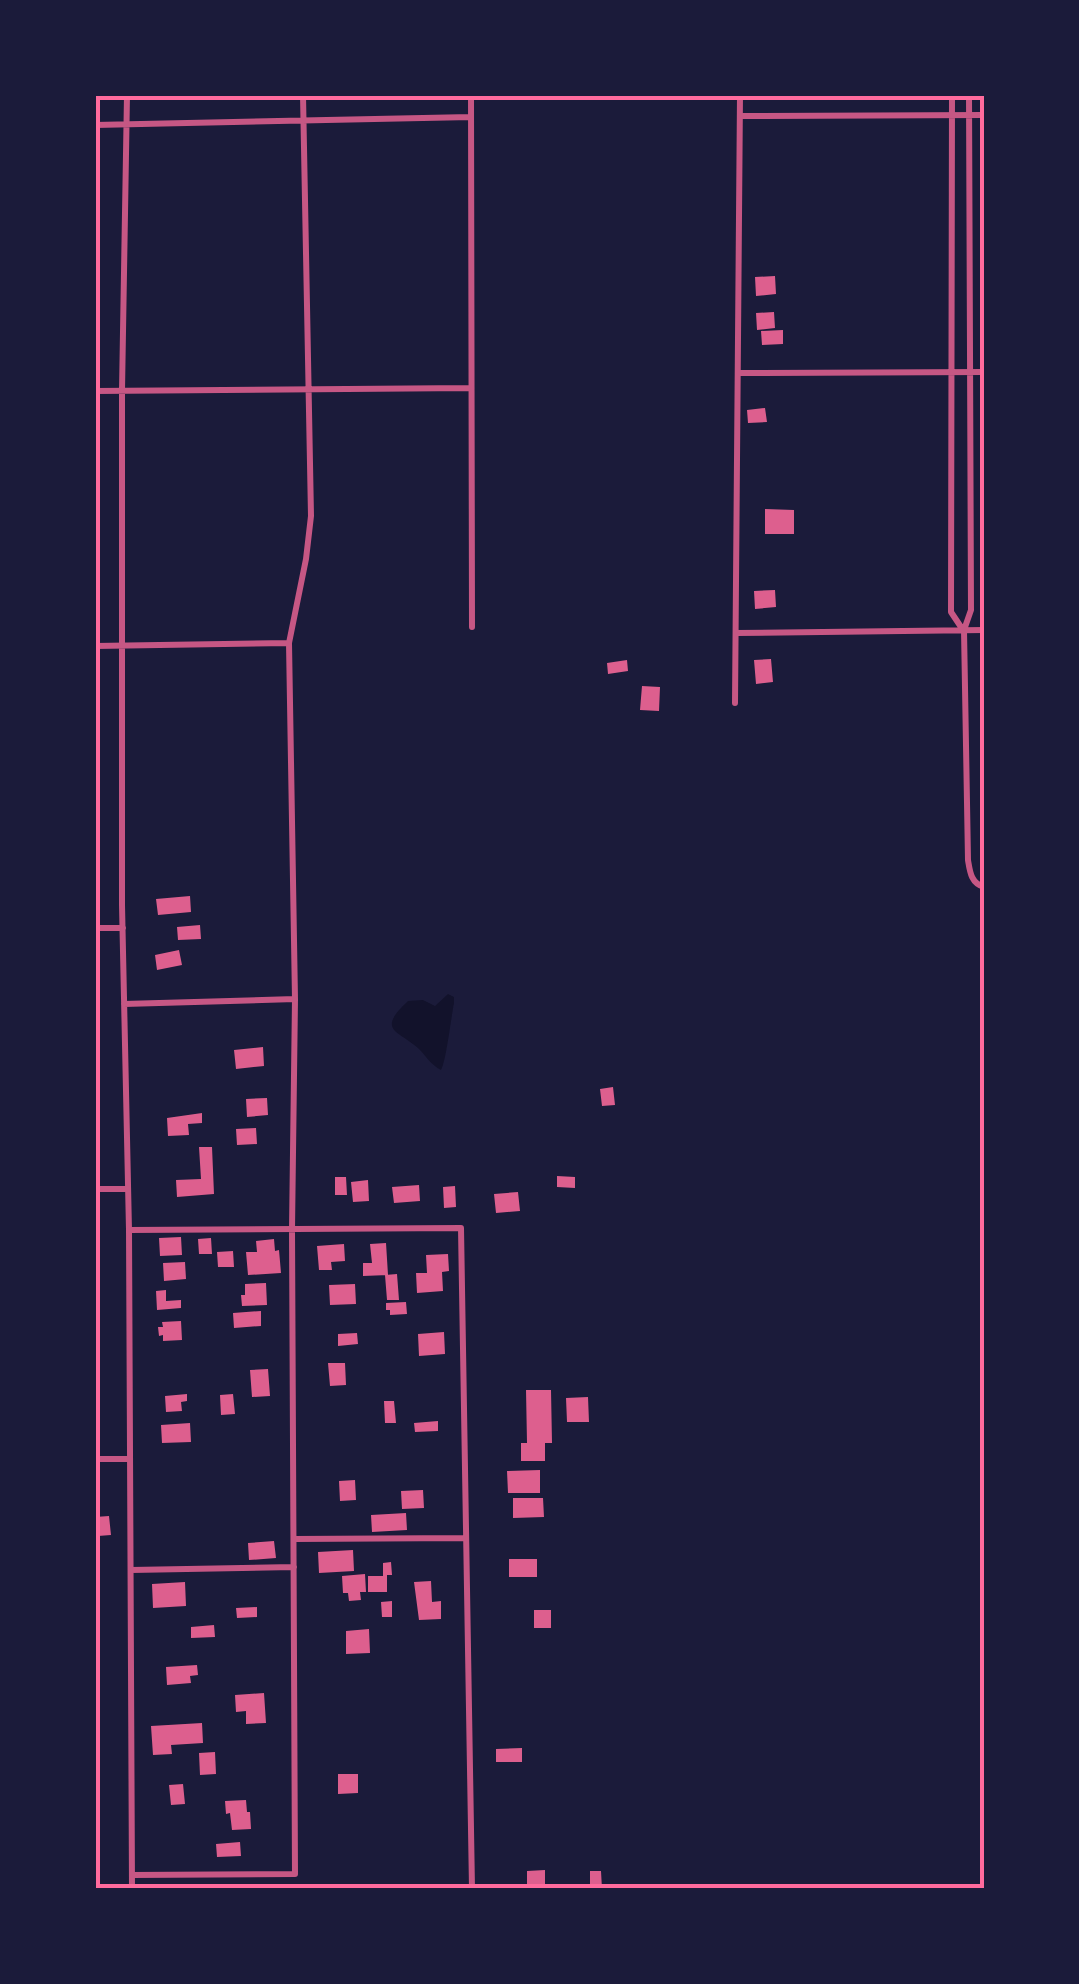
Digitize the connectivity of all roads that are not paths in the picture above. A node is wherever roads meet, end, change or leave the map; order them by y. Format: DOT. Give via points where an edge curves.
graph roads {
  1 [pos="127,95"];
  2 [pos="304,95"];
  3 [pos="470,95"];
  4 [pos="740,95"];
  5 [pos="952,95"];
  6 [pos="970,95"];
  7 [pos="952,115"];
  8 [pos="970,115"];
  9 [pos="984,115"];
  10 [pos="740,116"];
  11 [pos="471,117"];
  12 [pos="304,121"];
  13 [pos="128,124"];
  14 [pos="95,125"];
  15 [pos="952,372"];
  16 [pos="969,372"];
  17 [pos="984,372"];
  18 [pos="738,373"];
  19 [pos="470,388"];
  20 [pos="308,390"];
  21 [pos="95,391"];
  22 [pos="122,391"];
  23 [pos="472,627"];
  24 [pos="964,630"];
  25 [pos="984,630"];
  26 [pos="736,633"];
  27 [pos="289,643"];
  28 [pos="95,646"];
  29 [pos="122,646"];
  30 [pos="735,703"];
  31 [pos="984,887"];
  32 [pos="95,928"];
  33 [pos="122,928"];
  34 [pos="295,999"];
  35 [pos="124,1004"];
  36 [pos="95,1189"];
  37 [pos="128,1189"];
  38 [pos="129,1230"];
  39 [pos="292,1230"];
  40 [pos="95,1459"];
  41 [pos="130,1459"];
  42 [pos="466,1538"];
  43 [pos="294,1539"];
  44 [pos="294,1568"];
  45 [pos="131,1570"];
  46 [pos="132,1875"];
  47 [pos="132,1889"];
  48 [pos="472,1889"];
  1 -- 13 [label="street"];
  2 -- 12 [label="street"];
  3 -- 11 [label="street"];
  4 -- 10 [label="street"];
  5 -- 7 [label="street"];
  6 -- 8 [label="street"];
  7 -- 8 [label="street"];
  7 -- 10 [label="street"];
  7 -- 15 [label="street"];
  8 -- 9 [label="street"];
  8 -- 16 [label="street"];
  10 -- 18 [label="street"];
  11 -- 12 [label="street"];
  11 -- 19 [label="street"];
  12 -- 13 [label="street"];
  12 -- 20 [label="street"];
  13 -- 14 [label="street"];
  13 -- 22 [label="street"];
  15 -- 16 [label="street"];
  15 -- 18 [label="street"];
  15 -- 24 [label="street" via="950,612"];
  16 -- 17 [label="street"];
  16 -- 24 [label="street" via="971,610"];
  18 -- 26 [label="street"];
  19 -- 20 [label="street"];
  19 -- 23 [label="street"];
  20 -- 22 [label="street"];
  20 -- 27 [label="street" via="310,516"];
  21 -- 22 [label="street"];
  22 -- 29 [label="street"];
  24 -- 25 [label="street"];
  24 -- 26 [label="street"];
  24 -- 31 [label="street" via="968,860 973,879"];
  26 -- 30 [label="street"];
  27 -- 29 [label="street"];
  27 -- 34 [label="street"];
  28 -- 29 [label="street"];
  29 -- 33 [label="street"];
  32 -- 33 [label="street"];
  33 -- 35 [label="street"];
  34 -- 35 [label="street"];
  34 -- 39 [label="street"];
  35 -- 37 [label="street"];
  36 -- 37 [label="street"];
  37 -- 38 [label="street"];
  38 -- 39 [label="street"];
  38 -- 41 [label="street"];
  39 -- 42 [label="street" via="461,1228"];
  39 -- 43 [label="street"];
  40 -- 41 [label="street"];
  41 -- 45 [label="street"];
  42 -- 43 [label="street"];
  42 -- 48 [label="street"];
  43 -- 44 [label="street"];
  44 -- 45 [label="street"];
  44 -- 46 [label="street" via="296,1874"];
  45 -- 46 [label="street"];
  46 -- 47 [label="street"];
}
